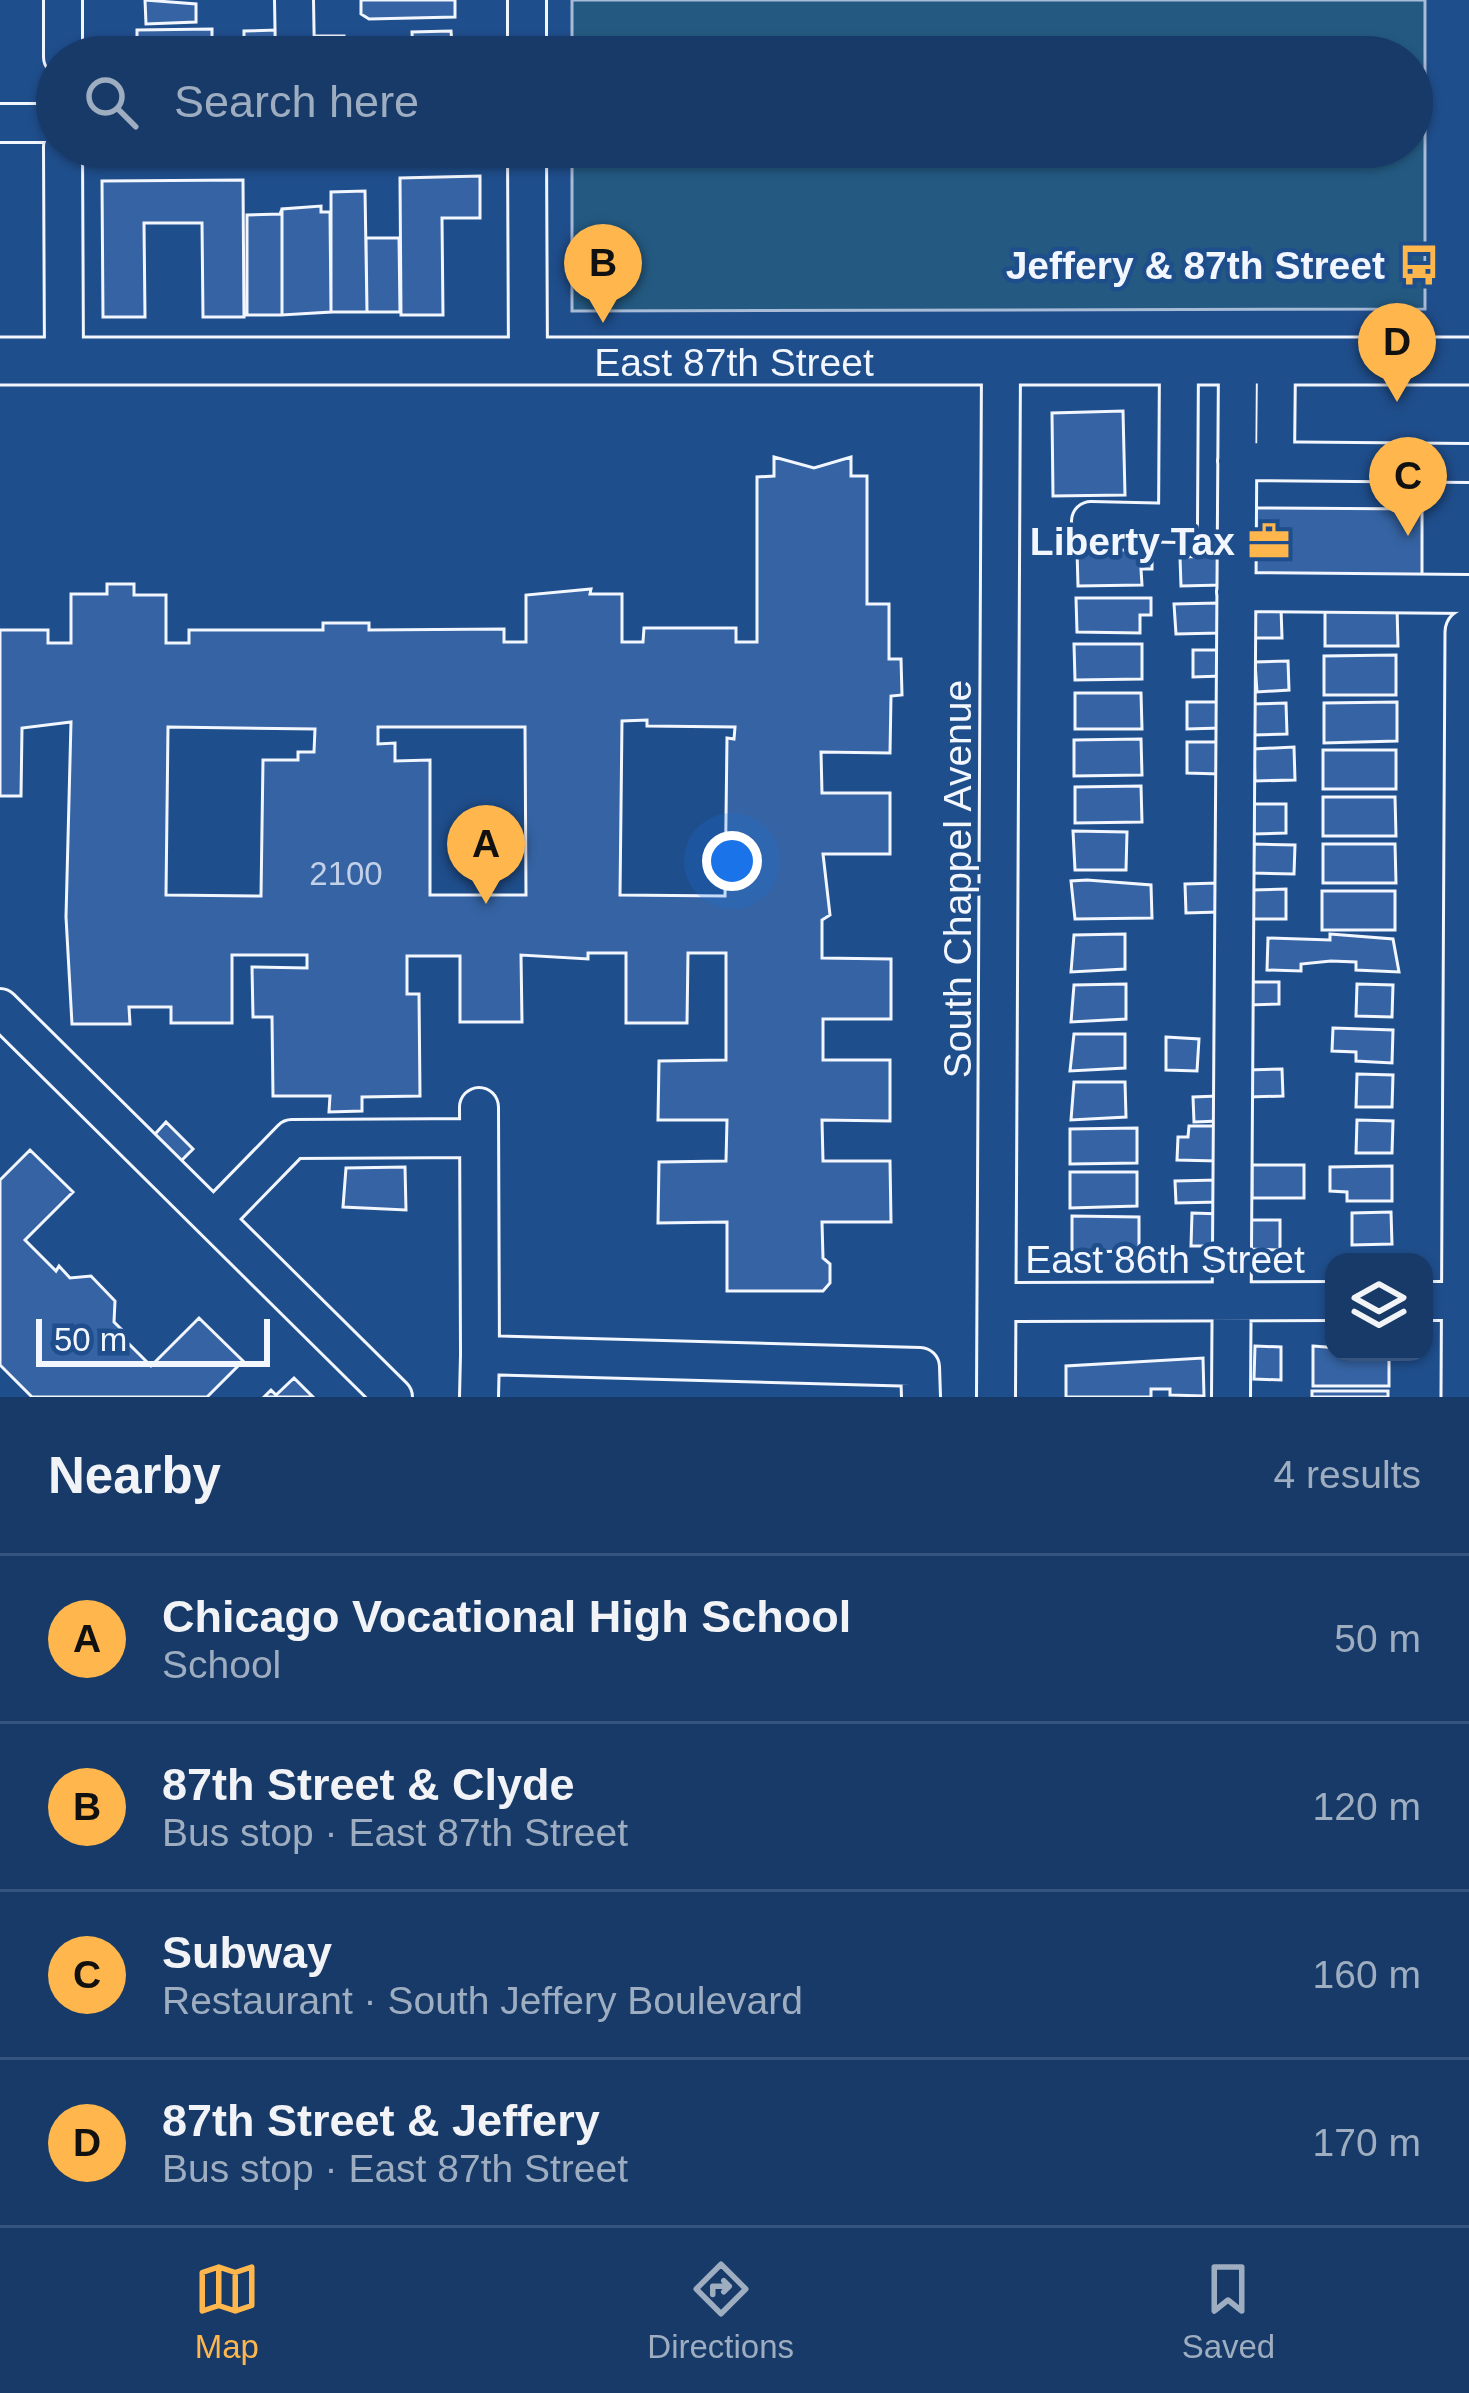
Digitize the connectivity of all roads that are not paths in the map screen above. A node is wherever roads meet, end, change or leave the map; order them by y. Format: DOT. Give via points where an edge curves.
graph roads {
  1 [pos="63,0"];
  2 [pos="295,0"];
  3 [pos="527,0"];
  4 [pos="63,36"];
  5 [pos="295,36"];
  6 [pos="527,36"];
  7 [pos="0,123"];
  8 [pos="36,123"];
  9 [pos="63,168"];
  10 [pos="527,168"];
  11 [pos="0,361"];
  12 [pos="64,361"];
  13 [pos="1179,361"];
  14 [pos="1257,361"];
  15 [pos="1469,361"];
  16 [pos="1001,362"];
  17 [pos="528,363"];
  18 [pos="1237,460"];
  19 [pos="1275,461"];
  20 [pos="1469,463"];
  21 [pos="1091,521"];
  22 [pos="1236,592"];
  23 [pos="1469,594"];
  24 [pos="1469,632"];
  25 [pos="0,1008"];
  26 [pos="214,1219"];
  27 [pos="1231,1300"];
  28 [pos="1325,1300"];
  29 [pos="1453,1301"];
  30 [pos="997,1302"];
  31 [pos="480,1355"];
  32 [pos="393,1397"];
  33 [pos="478,1397"];
  34 [pos="921,1397"];
  35 [pos="996,1397"];
  36 [pos="1231,1397"];
  37 [pos="1465,1397"];
  1 -- 4 [label="street"];
  2 -- 5 [label="street"];
  3 -- 6 [label="street"];
  7 -- 8 [label="street"];
  9 -- 12 [label="street"];
  10 -- 17 [label="street"];
  11 -- 12 [label="main road, East 87th Street"];
  12 -- 17 [label="main road, East 87th Street"];
  13 -- 14 [label="main road, East 87th Street"];
  13 -- 16 [label="main road, East 87th Street"];
  13 -- 21 [label="street" via="1178,523"];
  14 -- 15 [label="main road, East 87th Street"];
  14 -- 18 [label="street"];
  14 -- 19 [label="street"];
  16 -- 17 [label="main road, East 87th Street"];
  16 -- 30 [label="street, South Chappel Avenue"];
  18 -- 19 [label="street"];
  18 -- 22 [label="street"];
  19 -- 20 [label="street"];
  22 -- 23 [label="street"];
  22 -- 27 [label="street"];
  24 -- 29 [label="main road"];
  25 -- 26 [label="street"];
  26 -- 31 [label="street" via="292,1139 479,1122"];
  26 -- 32 [label="street"];
  27 -- 28 [label="street, East 86th Street"];
  27 -- 30 [label="street, East 86th Street"];
  27 -- 36 [label="street"];
  29 -- 37 [label="main road"];
  30 -- 35 [label="street, South Chappel Avenue"];
  31 -- 33 [label="street"];
  31 -- 34 [label="street" via="920,1367"];
}
